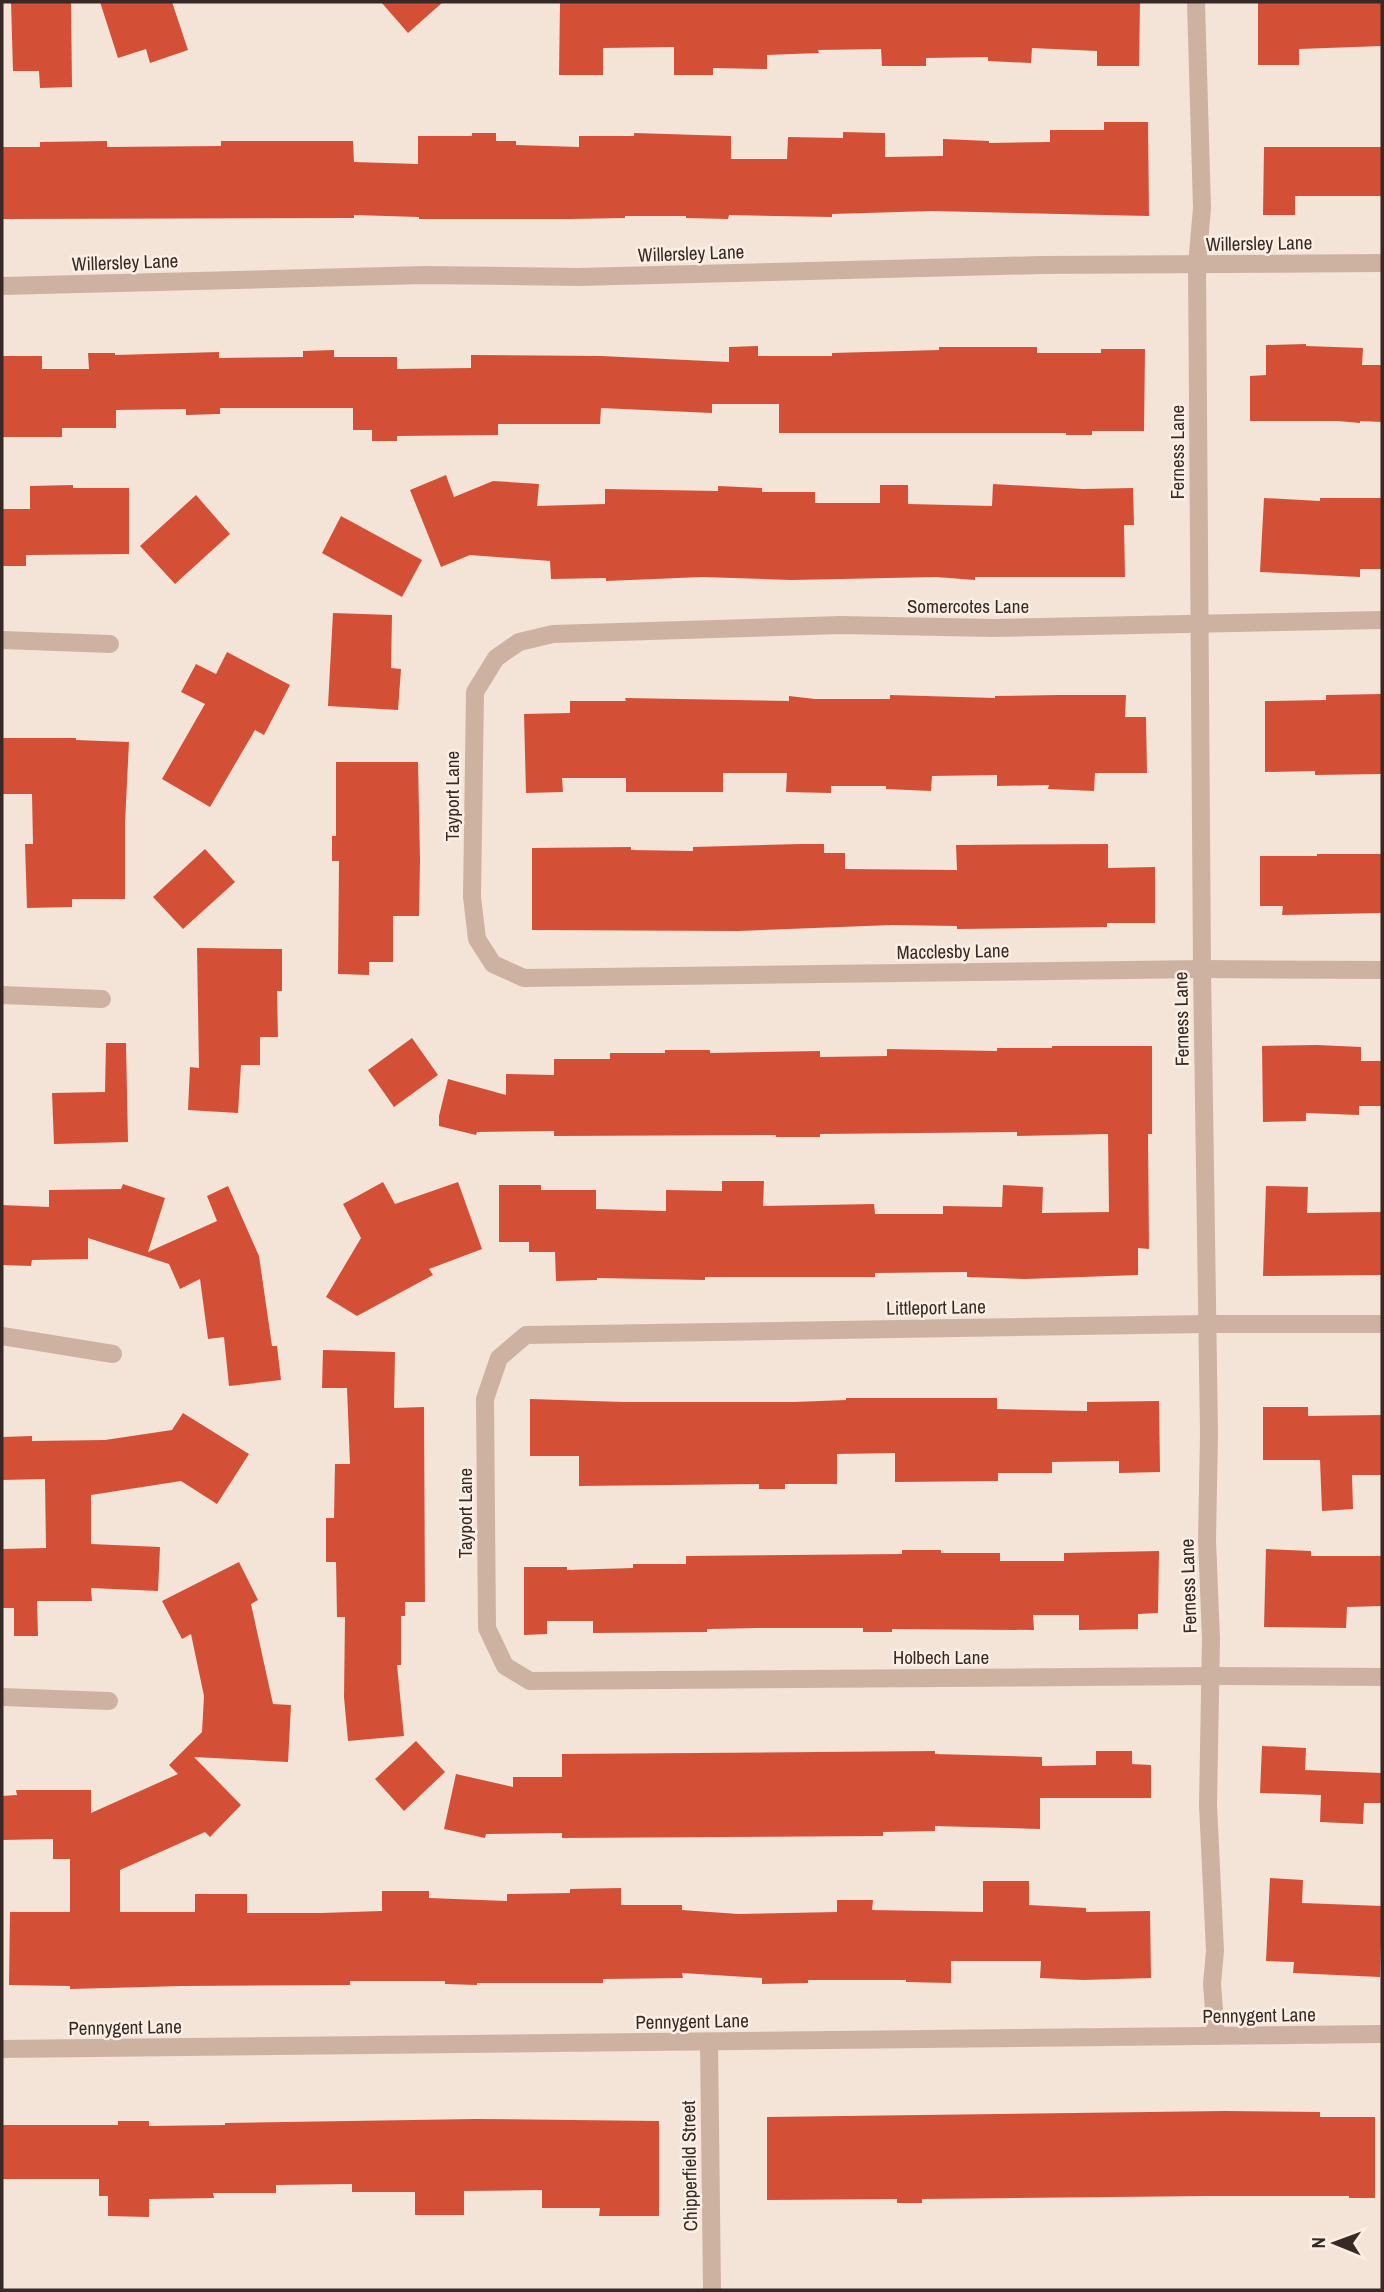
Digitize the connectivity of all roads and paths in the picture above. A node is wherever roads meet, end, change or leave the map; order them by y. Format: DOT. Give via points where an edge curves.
graph roads {
  1 [pos="1196,2"];
  2 [pos="1382,262"];
  3 [pos="1197,265"];
  4 [pos="2,286"];
  5 [pos="1382,620"];
  6 [pos="1198,625"];
  7 [pos="553,634"];
  8 [pos="2,640"];
  9 [pos="110,644"];
  10 [pos="1202,970"];
  11 [pos="1382,970"];
  12 [pos="524,978"];
  13 [pos="2,995"];
  14 [pos="102,999"];
  15 [pos="1206,1324"];
  16 [pos="1382,1324"];
  17 [pos="2,1336"];
  18 [pos="113,1354"];
  19 [pos="499,1358"];
  20 [pos="505,1666"];
  21 [pos="1209,1676"];
  22 [pos="1382,1677"];
  23 [pos="2,1697"];
  24 [pos="109,1701"];
  25 [pos="1382,2034"];
  26 [pos="1216,2036"];
  27 [pos="709,2042"];
  28 [pos="2,2049"];
  29 [pos="712,2290"];
  1 -- 3 [label="street, Ferness Lane" via="1202,208"];
  2 -- 3 [label="street, Willersley Lane"];
  3 -- 4 [label="street, Willersley Lane" via="578,278 425,275"];
  3 -- 6 [label="street, Ferness Lane"];
  5 -- 6 [label="street, Somercotes Lane"];
  6 -- 7 [label="street, Somercotes Lane" via="841,625"];
  6 -- 10 [label="street, Ferness Lane"];
  7 -- 12 [label="street, Tayport Lane" via="519,642 496,658 475,692 472,897 477,939 493,964"];
  8 -- 9 [label="street"];
  10 -- 11 [label="street, Macclesby Lane"];
  10 -- 12 [label="street, Macclesby Lane"];
  10 -- 15 [label="street, Ferness Lane"];
  13 -- 14 [label="street"];
  15 -- 16 [label="street, Littleport Lane"];
  15 -- 19 [label="street, Littleport Lane" via="526,1335"];
  15 -- 21 [label="street, Ferness Lane"];
  17 -- 18 [label="street"];
  19 -- 20 [label="street, Tayport Lane" via="485,1399 487,1628"];
  20 -- 21 [label="street, Holbech Lane" via="530,1681"];
  21 -- 22 [label="street, Holbech Lane"];
  21 -- 26 [label="street, Ferness Lane" via="1208,1805"];
  23 -- 24 [label="street"];
  25 -- 26 [label="street, Pennygent Lane"];
  26 -- 27 [label="street, Pennygent Lane"];
  27 -- 28 [label="street, Pennygent Lane"];
  27 -- 29 [label="street, Chipperfield Street"];
}
